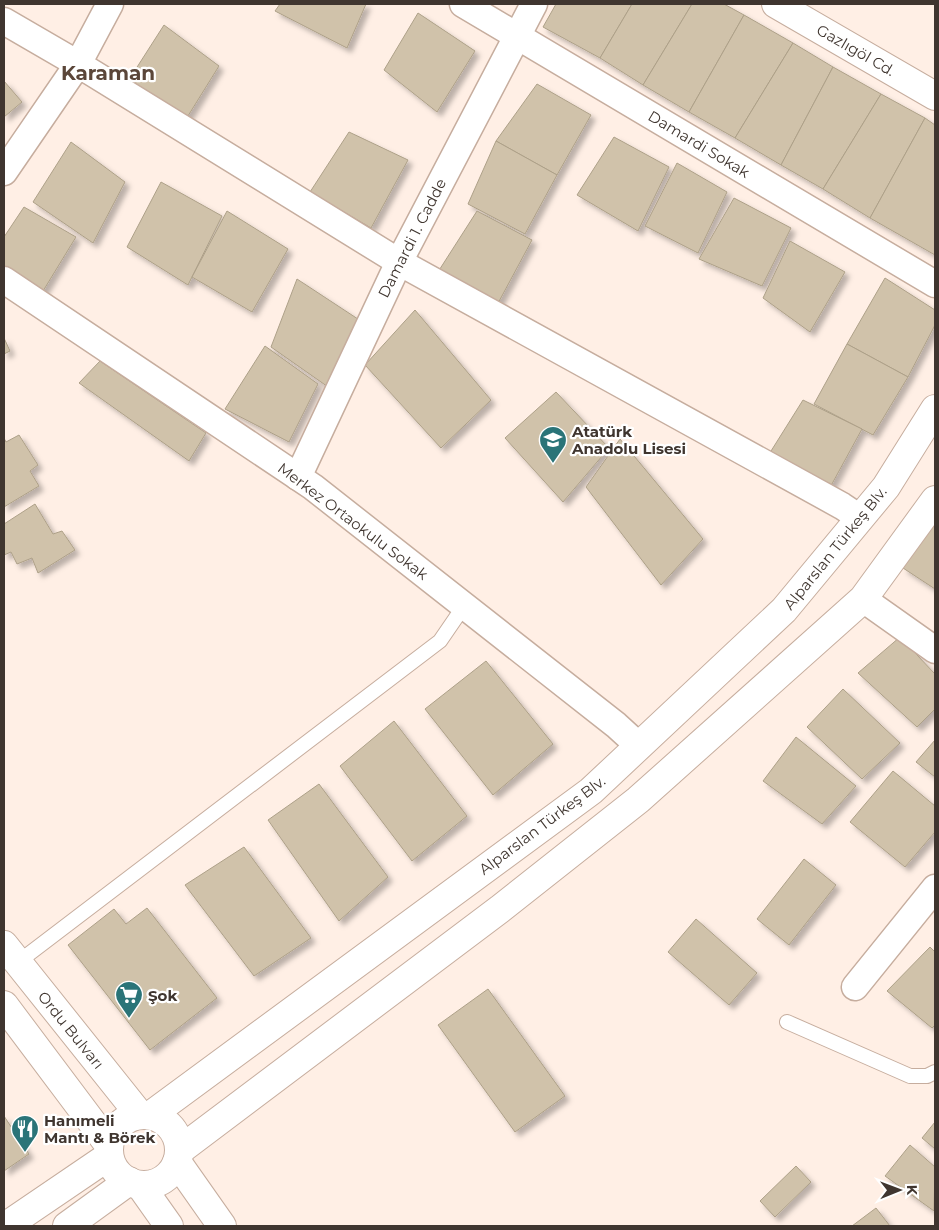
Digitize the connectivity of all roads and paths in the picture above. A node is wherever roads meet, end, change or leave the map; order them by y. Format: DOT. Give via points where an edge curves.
graph roads {
  1 [pos="110,4"];
  2 [pos="463,4"];
  3 [pos="534,4"];
  4 [pos="776,4"];
  5 [pos="4,21"];
  6 [pos="516,35"];
  7 [pos="78,64"];
  8 [pos="935,96"];
  9 [pos="4,172"];
  10 [pos="399,262"];
  11 [pos="4,280"];
  12 [pos="935,284"];
  13 [pos="935,409"];
  14 [pos="298,477"];
  15 [pos="935,500"];
  16 [pos="860,518"];
  17 [pos="863,598"];
  18 [pos="464,606"];
  19 [pos="935,650"];
  20 [pos="639,746"];
  21 [pos="935,888"];
  22 [pos="10,954"];
  23 [pos="855,987"];
  24 [pos="4,1005"];
  25 [pos="787,1022"];
  26 [pos="935,1072"];
  27 [pos="145,1114"];
  28 [pos="109,1151"];
  29 [pos="179,1156"];
  30 [pos="134,1183"];
  31 [pos="6,1226"];
  32 [pos="67,1226"];
  33 [pos="169,1226"];
  34 [pos="222,1226"];
  1 -- 7 [label="street"];
  2 -- 6 [label="street, Damardi Sokak"];
  3 -- 6 [label="street, Damardi 1. Cadde"];
  4 -- 8 [label="street, Gazlıgöl Cd."];
  5 -- 7 [label="street"];
  6 -- 10 [label="street, Damardi 1. Cadde"];
  6 -- 12 [label="street, Damardi Sokak"];
  7 -- 9 [label="street"];
  7 -- 10 [label="street"];
  10 -- 14 [label="street, Damardi 1. Cadde"];
  10 -- 16 [label="street"];
  11 -- 14 [label="street, Merkez Ortaokulu Sokak"];
  13 -- 16 [label="street, Alparslan Türkeş Blv." via="886,487"];
  14 -- 18 [label="street, Merkez Ortaokulu Sokak"];
  15 -- 17 [label="street"];
  16 -- 20 [label="street, Alparslan Türkeş Blv." via="784,610"];
  17 -- 19 [label="street"];
  17 -- 29 [label="street" via="638,800"];
  18 -- 20 [label="street, Merkez Ortaokulu Sokak"];
  18 -- 22 [label="lane" via="440,641"];
  20 -- 27 [label="street, Alparslan Türkeş Blv." via="591,791"];
  21 -- 23 [label="street"];
  22 -- 27 [label="street, Ordu Bulvarı"];
  24 -- 28 [label="street"];
  25 -- 26 [label="lane" via="910,1076 927,1076"];
  27 -- 28 [label="street" via="128,1118 118,1125"];
  27 -- 29 [label="street, Ordu Bulvarı" via="162,1119 172,1127 178,1137"];
  28 -- 30 [label="street" via="113,1166"];
  28 -- 31 [label="street"];
  29 -- 30 [label="street" via="172,1172 162,1180 151,1184"];
  29 -- 34 [label="street, Ordu Bulvarı"];
  30 -- 32 [label="street"];
  30 -- 33 [label="street"];
}
